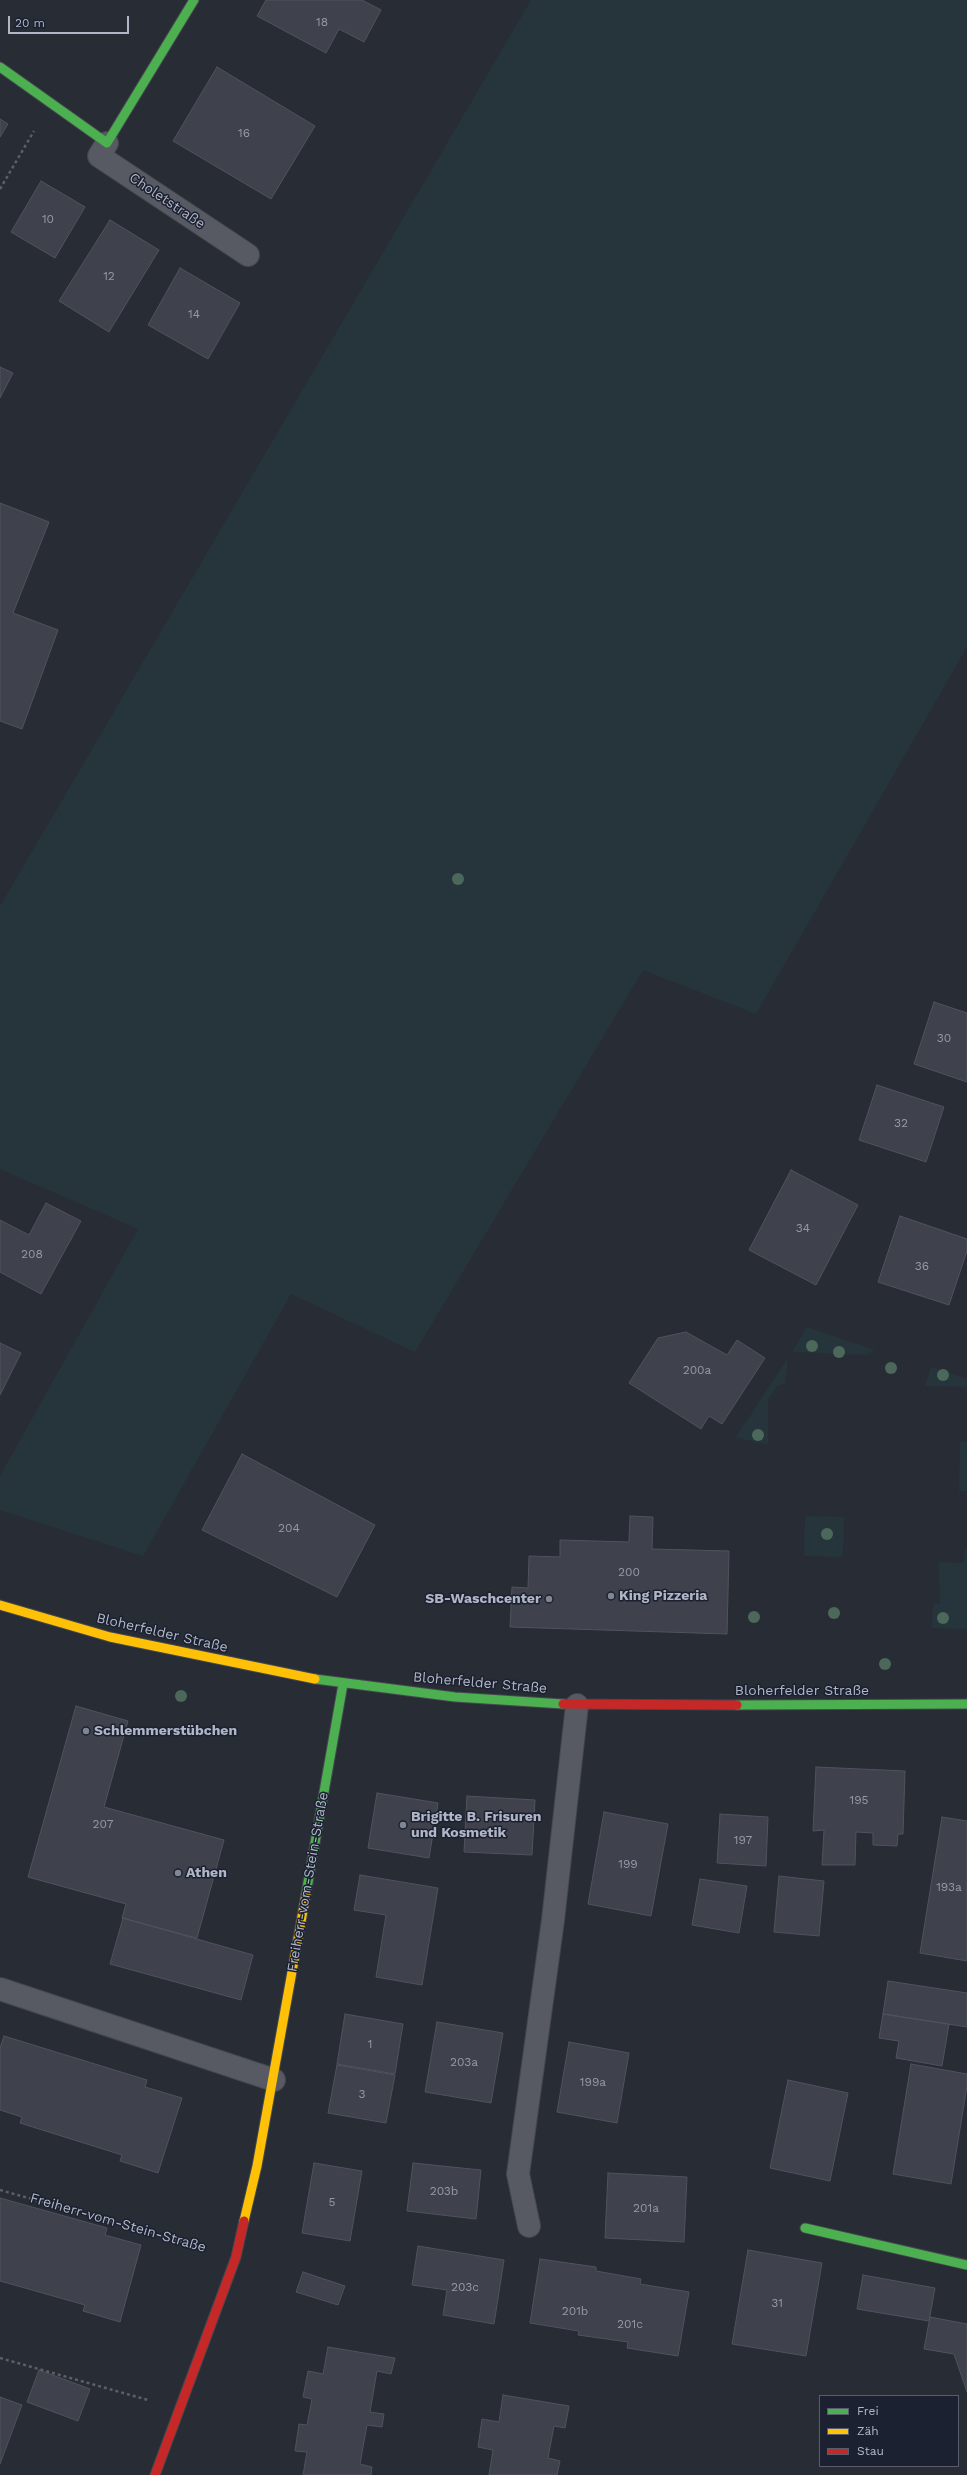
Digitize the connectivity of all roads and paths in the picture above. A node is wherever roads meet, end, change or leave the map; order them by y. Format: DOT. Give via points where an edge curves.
graph roads {
  1 [pos="194,0"];
  2 [pos="0,67"];
  3 [pos="50,103"];
  4 [pos="107,143"];
  5 [pos="0,189"];
  6 [pos="248,255"];
  7 [pos="0,1605"];
  8 [pos="342,1684"];
  9 [pos="967,1704"];
  10 [pos="577,1705"];
  11 [pos="0,1989"];
  12 [pos="274,2080"];
  13 [pos="0,2190"];
  14 [pos="529,2226"];
  15 [pos="805,2228"];
  16 [pos="236,2257"];
  17 [pos="967,2265"];
  18 [pos="0,2358"];
  19 [pos="180,2409"];
  20 [pos="155,2475"];
  1 -- 4 [label="street, Choletstraße"];
  2 -- 3 [label="street"];
  3 -- 4 [label="street"];
  3 -- 5 [label="path"];
  4 -- 6 [label="street, Choletstraße" via="99,156"];
  7 -- 8 [label="street, Bloherfelder Straße" via="110,1637"];
  8 -- 10 [label="street, Bloherfelder Straße" via="462,1697"];
  8 -- 12 [label="street, Freiherr-vom-Stein-Straße"];
  9 -- 10 [label="street, Bloherfelder Straße"];
  10 -- 14 [label="street" via="553,1920 518,2174"];
  11 -- 12 [label="street"];
  12 -- 16 [label="street, Freiherr-vom-Stein-Straße" via="258,2166"];
  13 -- 16 [label="path, Freiherr-vom-Stein-Straße"];
  15 -- 17 [label="street"];
  16 -- 19 [label="street, Freiherr-vom-Stein-Straße"];
  18 -- 19 [label="path"];
  19 -- 20 [label="street, Freiherr-vom-Stein-Straße"];
}
